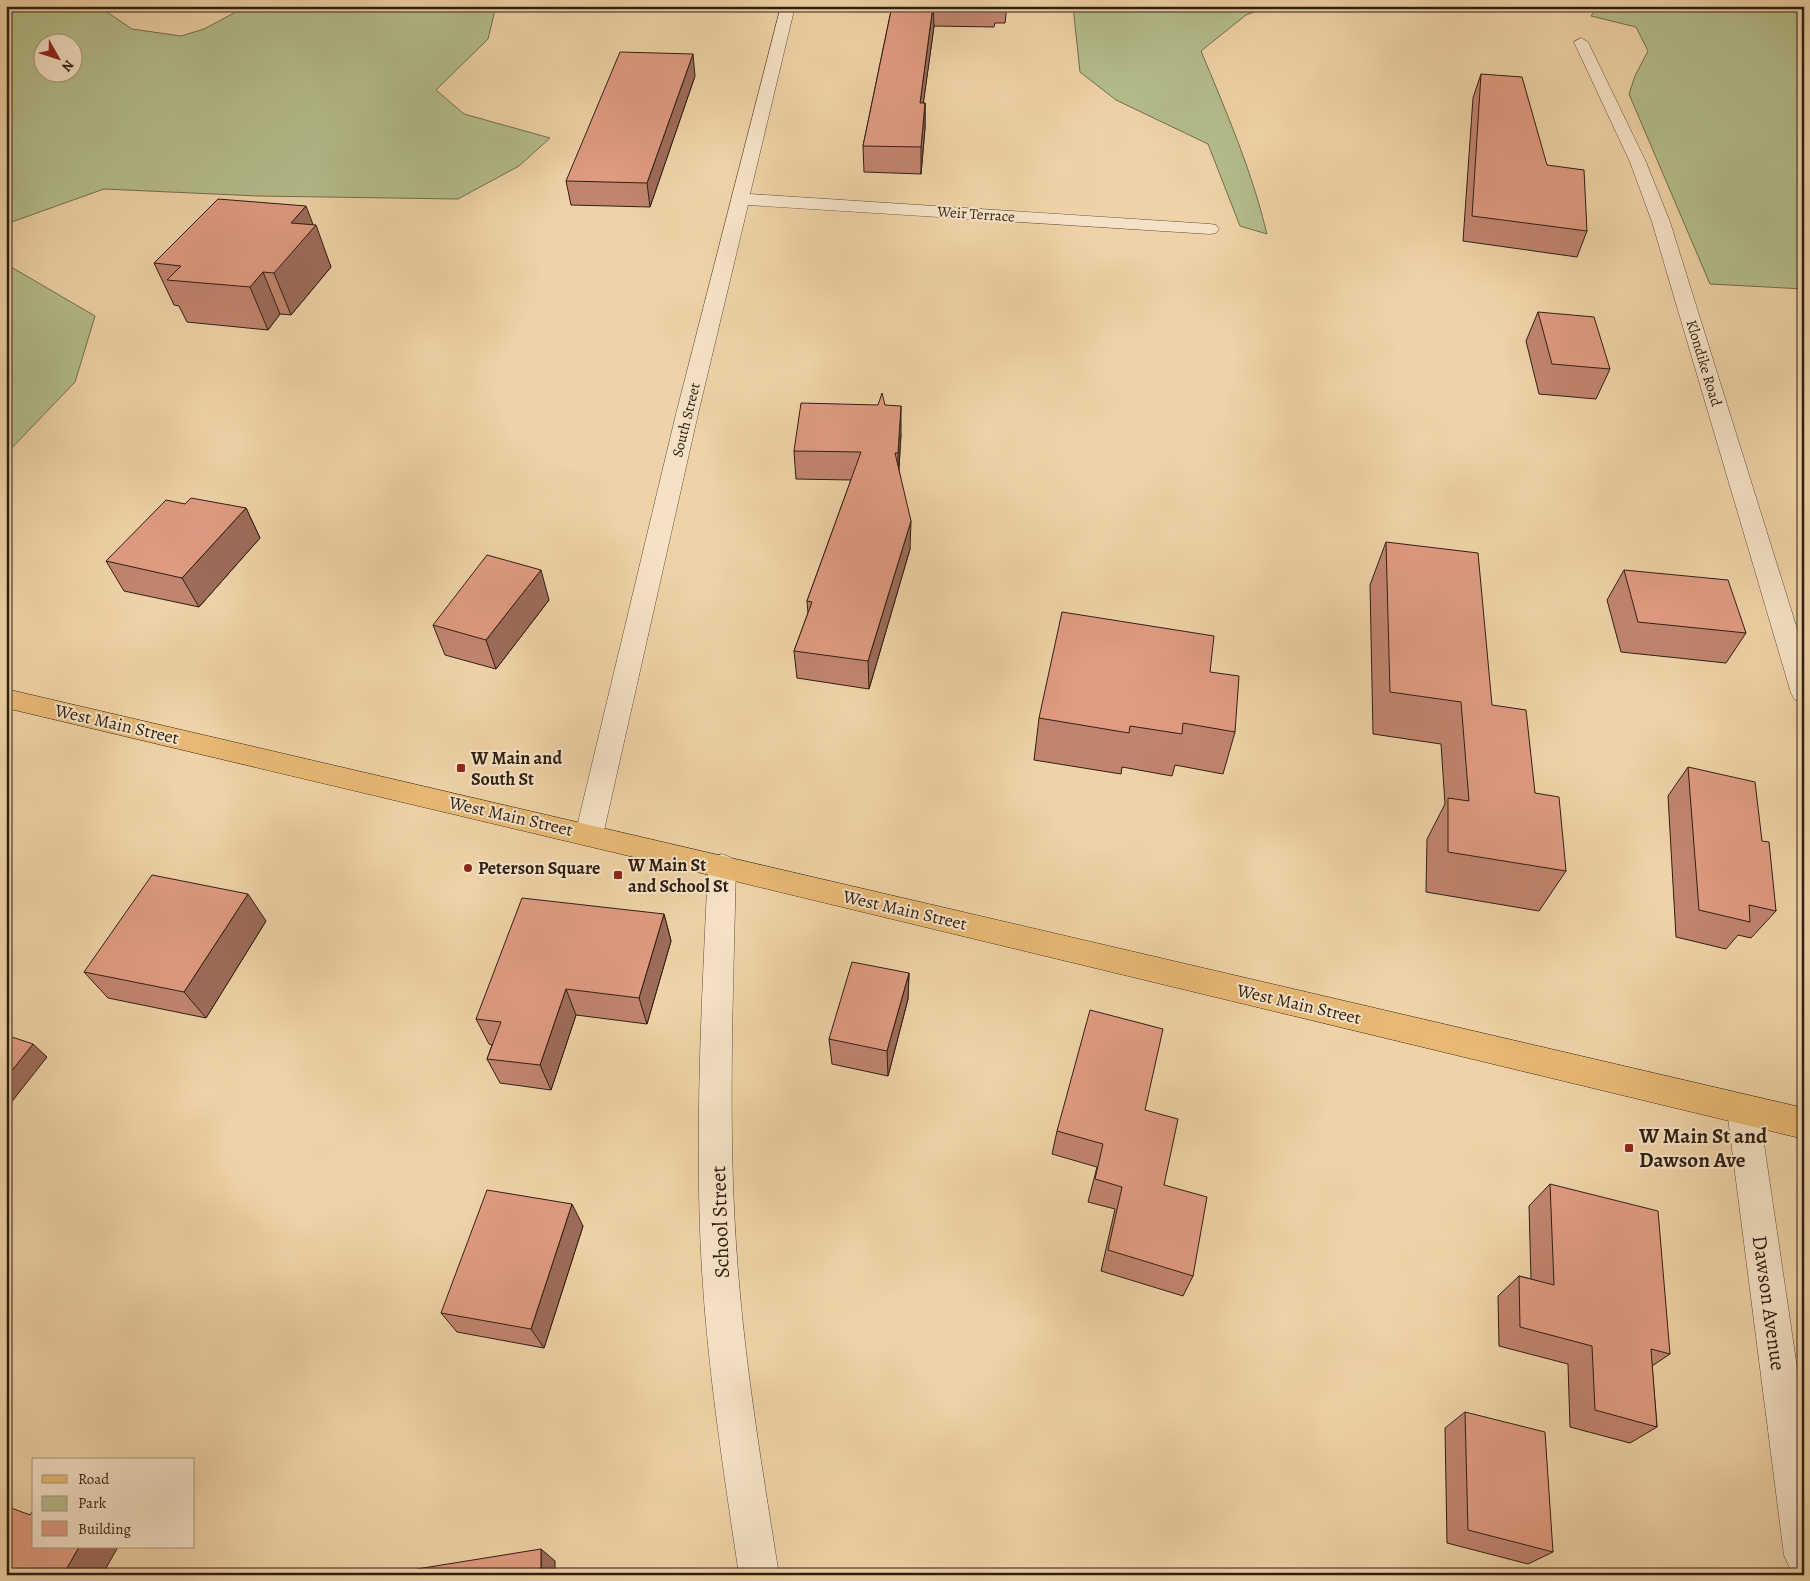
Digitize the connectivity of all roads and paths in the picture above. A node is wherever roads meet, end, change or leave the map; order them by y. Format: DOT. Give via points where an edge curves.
graph roads {
  1 [pos="788,6"];
  2 [pos="1581,42"];
  3 [pos="742,199"];
  4 [pos="1210,230"];
  5 [pos="1804,694"];
  6 [pos="6,698"];
  7 [pos="589,835"];
  8 [pos="722,866"];
  9 [pos="1743,1110"];
  10 [pos="1804,1124"];
  11 [pos="1804,1555"];
  12 [pos="759,1575"];
  1 -- 3 [label="street, South Street"];
  2 -- 5 [label="street, Klondike Road" via="1638,162 1661,222"];
  3 -- 4 [label="street, Weir Terrace"];
  3 -- 7 [label="street, South Street" via="687,414"];
  6 -- 7 [label="main road, West Main Street"];
  7 -- 8 [label="main road, West Main Street"];
  8 -- 9 [label="main road, West Main Street"];
  8 -- 12 [label="street, School Street" via="716,1097 720,1270 738,1436"];
  9 -- 10 [label="main road, West Main Street"];
  9 -- 11 [label="street, Dawson Avenue"];
}
